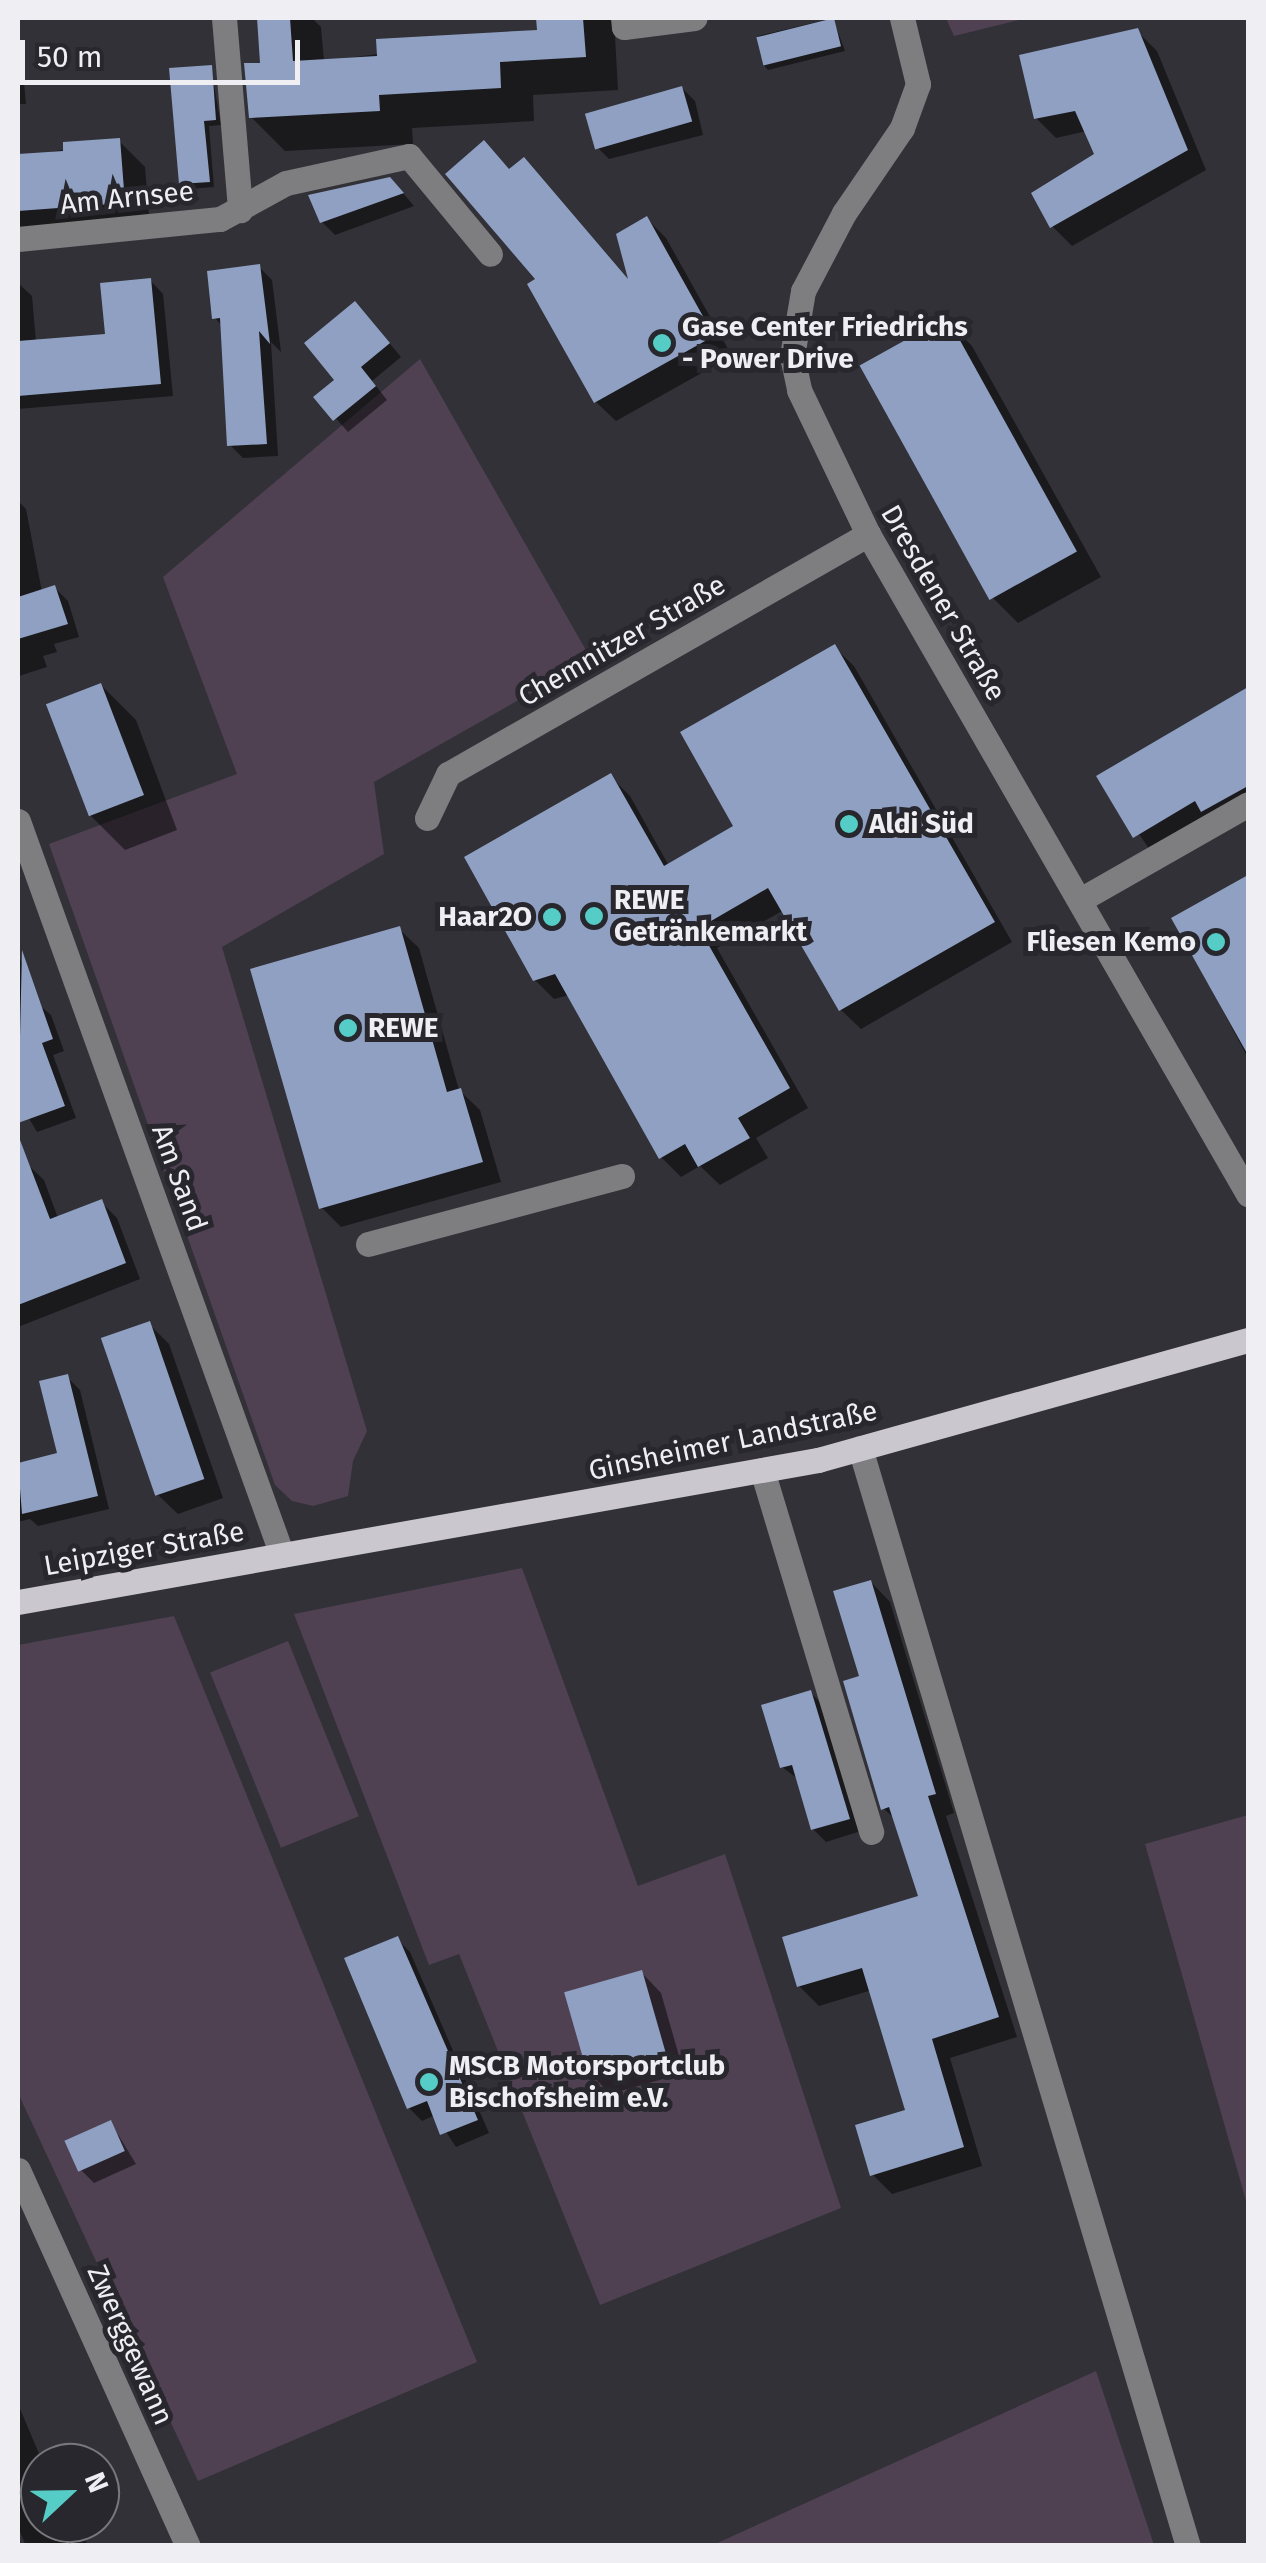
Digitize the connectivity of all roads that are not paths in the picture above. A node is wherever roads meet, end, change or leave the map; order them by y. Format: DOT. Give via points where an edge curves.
graph roads {
  1 [pos="224,18"];
  2 [pos="623,18"];
  3 [pos="694,18"];
  4 [pos="902,18"];
  5 [pos="240,210"];
  6 [pos="18,239"];
  7 [pos="490,254"];
  8 [pos="868,534"];
  9 [pos="1248,804"];
  10 [pos="427,818"];
  11 [pos="18,822"];
  12 [pos="1080,900"];
  13 [pos="622,1176"];
  14 [pos="1248,1194"];
  15 [pos="368,1244"];
  16 [pos="1248,1340"];
  17 [pos="860,1448"];
  18 [pos="762,1470"];
  19 [pos="282,1555"];
  20 [pos="18,1602"];
  21 [pos="871,1832"];
  22 [pos="18,2170"];
  23 [pos="188,2546"];
  24 [pos="1188,2546"];
  1 -- 5 [label="street"];
  2 -- 3 [label="street" via="624,27"];
  4 -- 8 [label="street, Dresdener Straße" via="918,70 912,106 803,290 793,342 799,390 817,439"];
  5 -- 6 [label="street, Am Arnsee" via="220,219"];
  5 -- 7 [label="street, Am Arnsee" via="286,183 408,156"];
  8 -- 10 [label="street, Chemnitzer Straße" via="448,774"];
  8 -- 12 [label="street, Dresdener Straße"];
  9 -- 12 [label="street"];
  11 -- 19 [label="street, Am Sand"];
  12 -- 14 [label="street, Dresdener Straße"];
  13 -- 15 [label="street"];
  16 -- 17 [label="main road, Ginsheimer Landstraße"];
  17 -- 18 [label="main road, Ginsheimer Landstraße"];
  17 -- 24 [label="street"];
  18 -- 19 [label="main road, Ginsheimer Landstraße"];
  18 -- 21 [label="street"];
  19 -- 20 [label="main road, Leipziger Straße"];
  22 -- 23 [label="street, Zwerggewann"];
}
